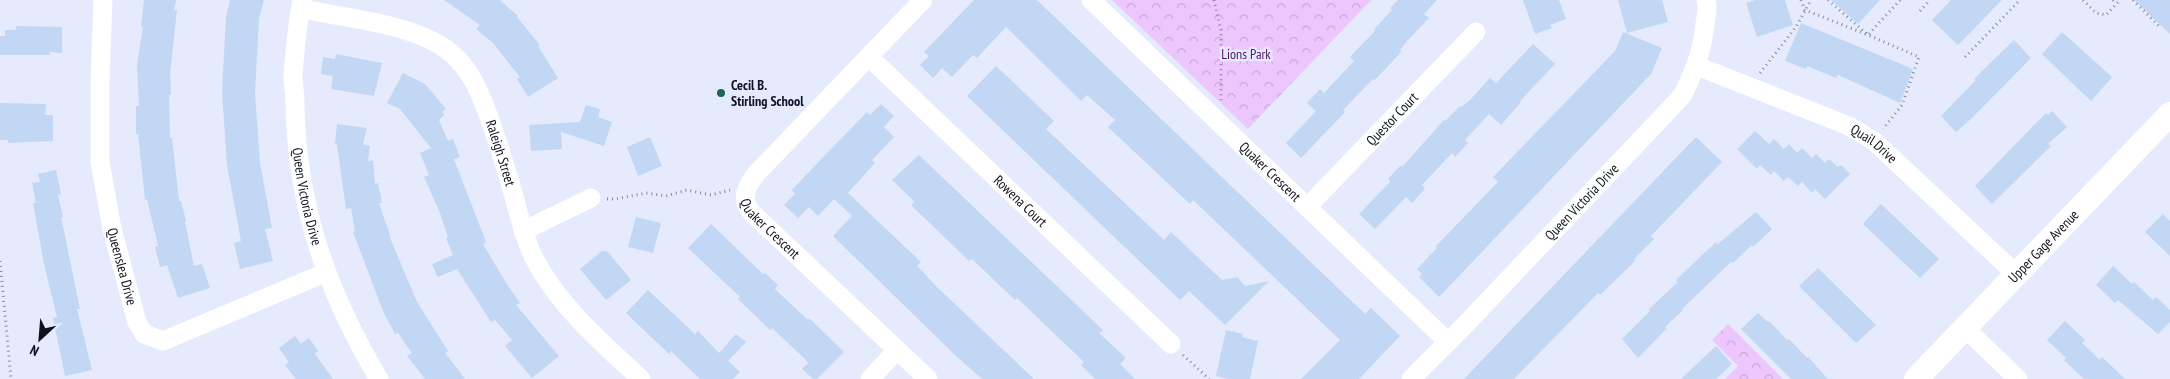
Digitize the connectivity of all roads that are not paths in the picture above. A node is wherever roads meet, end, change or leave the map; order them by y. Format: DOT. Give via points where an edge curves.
graph roads {
  1 [pos="103,0"];
  2 [pos="923,0"];
  3 [pos="1090,0"];
  4 [pos="1706,0"];
  5 [pos="302,4"];
  6 [pos="1476,32"];
  7 [pos="869,57"];
  8 [pos="1697,66"];
  9 [pos="2170,114"];
  10 [pos="591,198"];
  11 [pos="1308,206"];
  12 [pos="524,231"];
  13 [pos="326,273"];
  14 [pos="2016,274"];
  15 [pos="1964,327"];
  16 [pos="1448,342"];
  17 [pos="1171,344"];
  18 [pos="897,350"];
  19 [pos="379,379"];
  20 [pos="640,379"];
  21 [pos="870,379"];
  22 [pos="928,379"];
  23 [pos="1411,379"];
  24 [pos="1916,379"];
  25 [pos="2018,379"];
  1 -- 13 [label="street, Queenslea Drive" via="100,162 112,229 137,322 144,334 163,341"];
  2 -- 7 [label="street, Quaker Crescent"];
  3 -- 11 [label="street, Quaker Crescent"];
  4 -- 8 [label="street, Queen Victoria Drive" via="1705,34"];
  5 -- 12 [label="street, Raleigh Street" via="417,33 450,52 466,68 478,87 499,146"];
  5 -- 13 [label="street, Queen Victoria Drive" via="293,77 296,128 306,210"];
  6 -- 11 [label="street, Questor Court"];
  7 -- 17 [label="street, Rowena Court"];
  7 -- 18 [label="street, Quaker Crescent" via="756,174 745,191 747,207"];
  8 -- 14 [label="street, Quail Drive" via="1849,126 1874,141"];
  8 -- 16 [label="street, Queen Victoria Drive" via="1682,96 1670,110"];
  9 -- 14 [label="main road, Upper Gage Avenue"];
  10 -- 12 [label="street"];
  11 -- 16 [label="street, Quaker Crescent"];
  12 -- 20 [label="street, Raleigh Street" via="533,257 560,296"];
  13 -- 19 [label="street, Queen Victoria Drive"];
  14 -- 15 [label="main road, Upper Gage Avenue"];
  15 -- 24 [label="main road, Upper Gage Avenue"];
  15 -- 25 [label="street"];
  16 -- 23 [label="street, Queen Victoria Drive"];
  18 -- 21 [label="street"];
  18 -- 22 [label="street, Quaker Crescent"];
}
